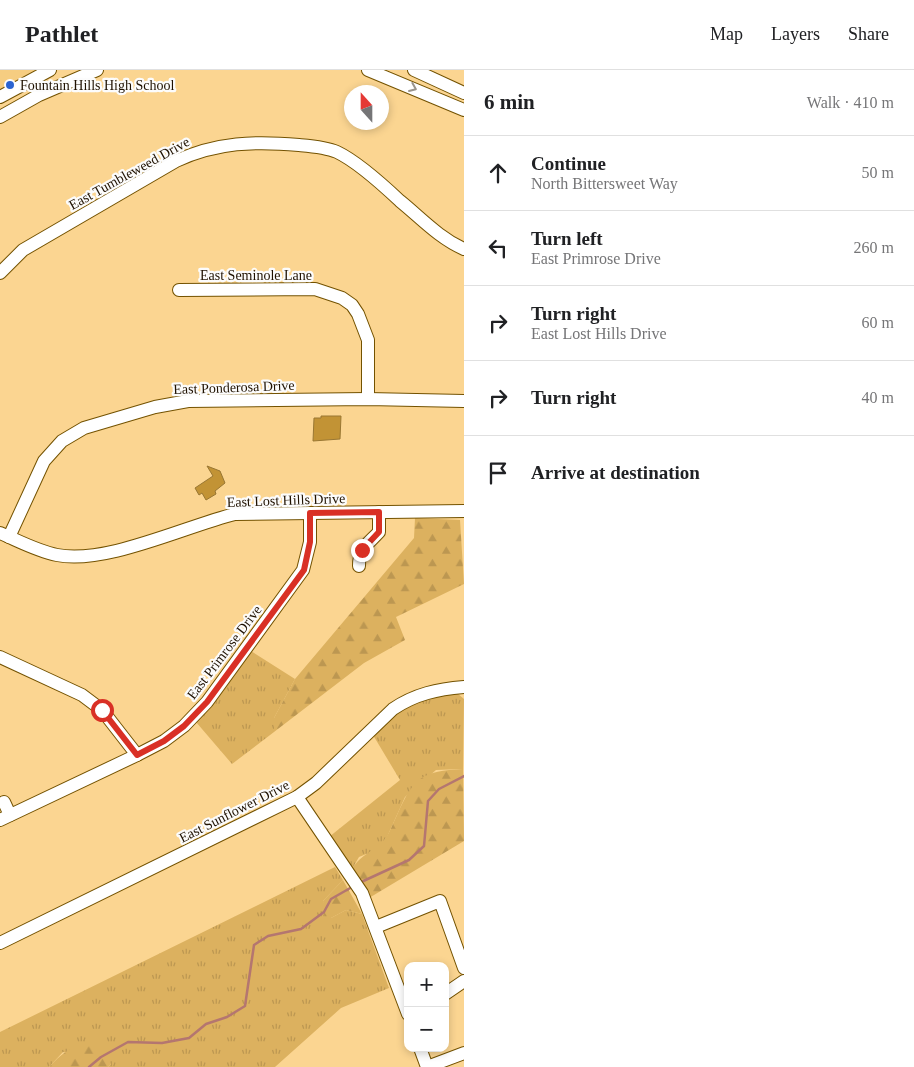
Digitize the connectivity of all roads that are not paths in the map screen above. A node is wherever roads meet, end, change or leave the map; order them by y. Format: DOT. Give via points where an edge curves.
graph roads {
  1 [pos="50,70"];
  2 [pos="97,70"];
  3 [pos="368,70"];
  4 [pos="414,70"];
  5 [pos="464,93"];
  6 [pos="0,96"];
  7 [pos="464,110"];
  8 [pos="0,117"];
  9 [pos="464,249"];
  10 [pos="0,273"];
  11 [pos="179,290"];
  12 [pos="368,399"];
  13 [pos="464,401"];
  14 [pos="464,510"];
  15 [pos="379,512"];
  16 [pos="310,513"];
  17 [pos="5,535"];
  18 [pos="359,566"];
  19 [pos="0,657"];
  20 [pos="464,687"];
  21 [pos="137,755"];
  22 [pos="297,797"];
  23 [pos="4,802"];
  24 [pos="5,817"];
  25 [pos="376,927"];
  26 [pos="0,943"];
  27 [pos="464,968"];
  28 [pos="464,981"];
  29 [pos="449,991"];
  30 [pos="405,1007"];
  31 [pos="421,1052"];
  32 [pos="464,1053"];
  33 [pos="427,1067"];
  1 -- 6 [label="street"];
  2 -- 8 [label="street" via="39,95"];
  3 -- 7 [label="street, one-way"];
  4 -- 5 [label="street"];
  9 -- 10 [label="street, East Tumbleweed Drive" via="425,223 336,151 261,141 220,145 176,161 23,250"];
  11 -- 12 [label="street, East Seminole Lane" via="315,289 342,298 358,314 368,340"];
  12 -- 13 [label="street, East Ponderosa Drive"];
  12 -- 17 [label="street, East Ponderosa Drive" via="188,401 84,428 62,441 44,461"];
  14 -- 15 [label="street, East Lost Hills Drive"];
  15 -- 16 [label="street, East Lost Hills Drive"];
  15 -- 18 [label="street" via="379,532 359,554"];
  16 -- 17 [label="street, East Lost Hills Drive" via="235,514 125,549 80,556 40,550"];
  16 -- 21 [label="street, East Primrose Drive" via="310,542 304,570 207,702 184,726"];
  19 -- 21 [label="street" via="82,695 102,710"];
  20 -- 22 [label="street, East Sunflower Drive" via="418,695 393,709 316,783"];
  21 -- 24 [label="street, East Primrose Drive"];
  22 -- 25 [label="street" via="362,893"];
  22 -- 26 [label="street, East Sunflower Drive"];
  23 -- 24 [label="street"];
  25 -- 27 [label="street" via="440,902"];
  25 -- 30 [label="street"];
  28 -- 29 [label="street"];
  31 -- 33 [label="street"];
  32 -- 33 [label="street"];
}
